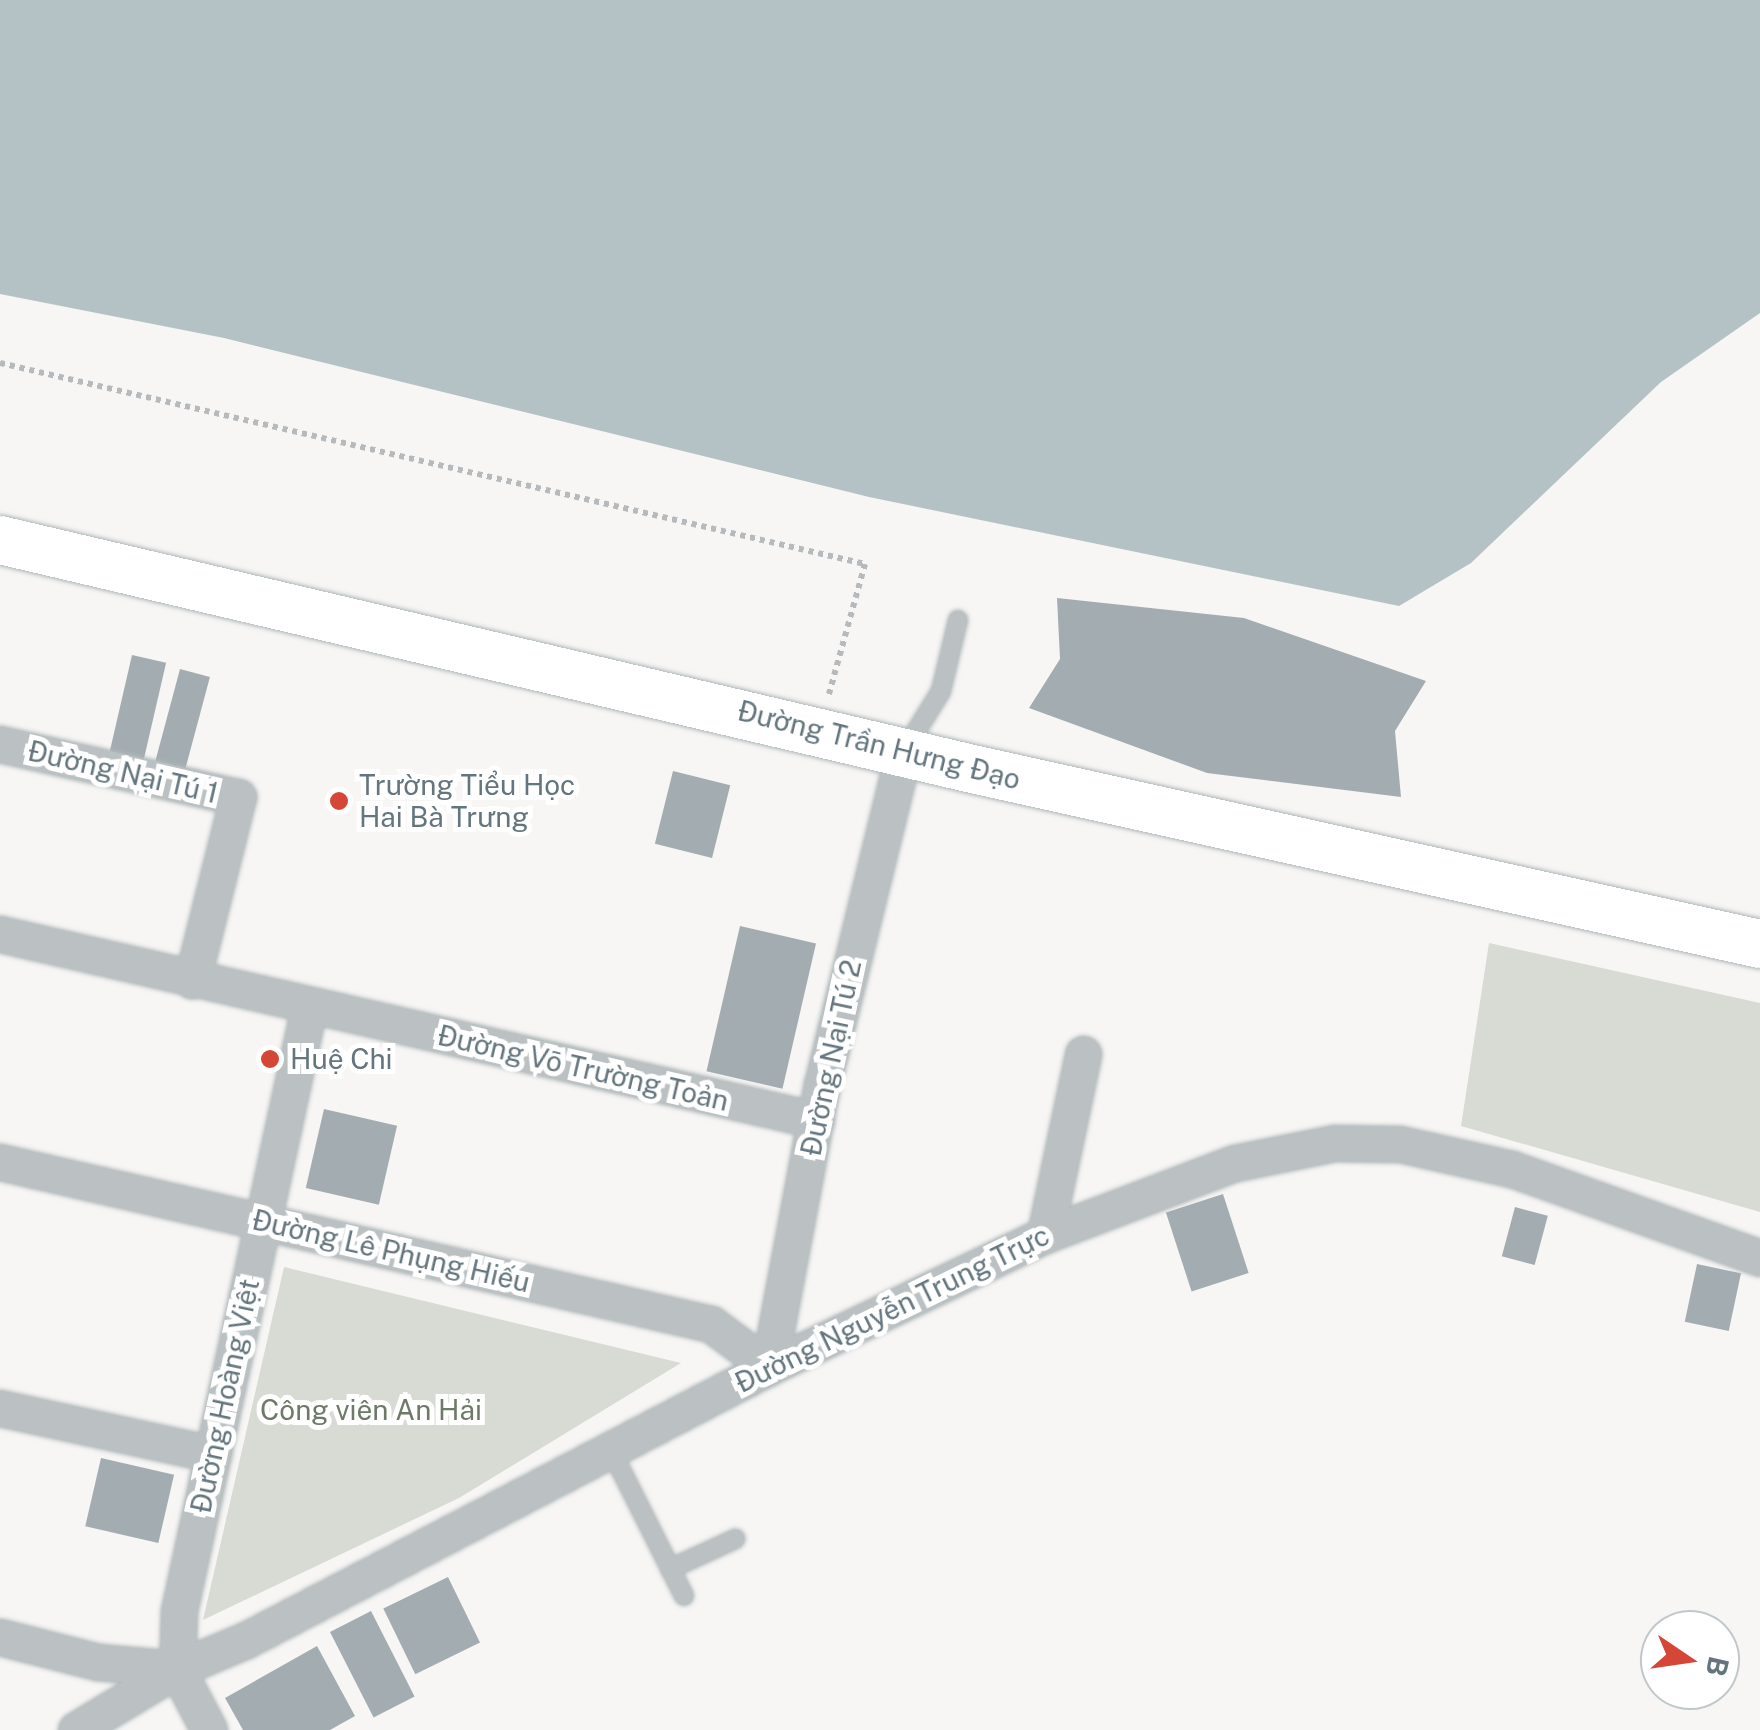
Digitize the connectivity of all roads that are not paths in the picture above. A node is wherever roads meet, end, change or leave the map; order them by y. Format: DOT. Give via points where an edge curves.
graph roads {
  1 [pos="0,540"];
  2 [pos="958,620"];
  3 [pos="0,744"];
  4 [pos="904,751"];
  5 [pos="0,934"];
  6 [pos="1760,944"];
  7 [pos="192,980"];
  8 [pos="309,1007"];
  9 [pos="1084,1054"];
  10 [pos="816,1120"];
  11 [pos="0,1162"];
  12 [pos="262,1222"];
  13 [pos="1044,1235"];
  14 [pos="1760,1258"];
  15 [pos="770,1367"];
  16 [pos="0,1408"];
  17 [pos="611,1450"];
  18 [pos="213,1454"];
  19 [pos="735,1539"];
  20 [pos="670,1569"];
  21 [pos="684,1596"];
  22 [pos="0,1638"];
  23 [pos="177,1669"];
  24 [pos="76,1730"];
  25 [pos="209,1730"];
  1 -- 4 [label="main road, Đường Trần Hưng Đạo"];
  2 -- 4 [label="lane" via="942,691"];
  3 -- 7 [label="street, Đường Nại Tú 1" via="238,797"];
  4 -- 6 [label="main road, Đường Trần Hưng Đạo"];
  4 -- 10 [label="street, Đường Nại Tú 2"];
  5 -- 7 [label="street, Đường Võ Trường Toản"];
  7 -- 8 [label="street, Đường Võ Trường Toản"];
  8 -- 10 [label="street, Đường Võ Trường Toản"];
  8 -- 12 [label="street, Đường Hoàng Việt"];
  9 -- 13 [label="street"];
  10 -- 15 [label="street, Đường Nại Tú 2"];
  11 -- 12 [label="street, Đường Lê Phụng Hiếu"];
  12 -- 15 [label="street, Đường Lê Phụng Hiếu" via="711,1324"];
  12 -- 18 [label="street, Đường Hoàng Việt"];
  13 -- 14 [label="street, Đường Nguyễn Trung Trực" via="1234,1163 1334,1143 1400,1144 1512,1170"];
  13 -- 15 [label="street, Đường Nguyễn Trung Trực"];
  15 -- 17 [label="street, Đường Nguyễn Trung Trực"];
  16 -- 18 [label="street"];
  17 -- 20 [label="lane"];
  17 -- 23 [label="street, Đường Nguyễn Trung Trực" via="246,1640"];
  18 -- 23 [label="street, Đường Hoàng Việt" via="179,1611"];
  19 -- 20 [label="lane"];
  20 -- 21 [label="lane"];
  22 -- 23 [label="street" via="98,1662"];
  23 -- 24 [label="street, Đường Nguyễn Trung Trực"];
  23 -- 25 [label="street"];
}
